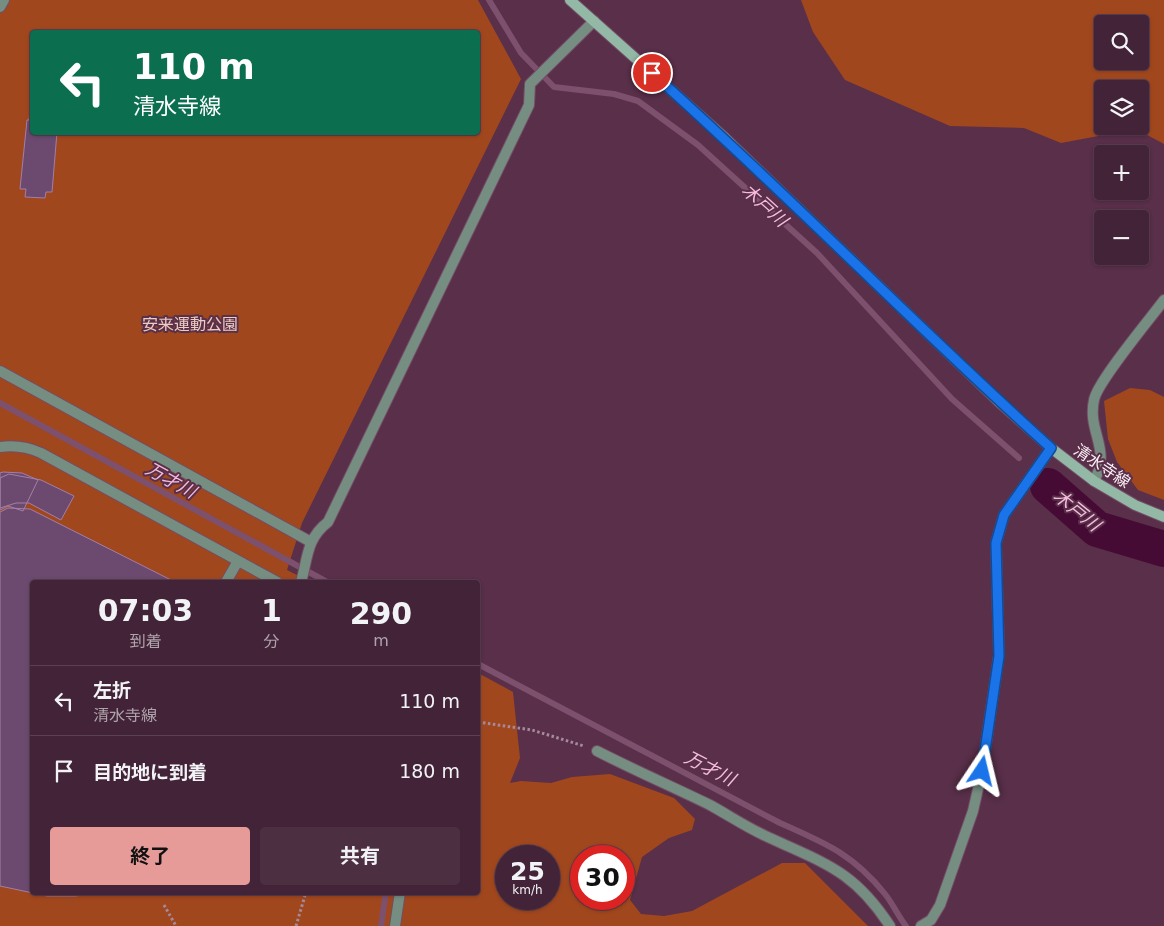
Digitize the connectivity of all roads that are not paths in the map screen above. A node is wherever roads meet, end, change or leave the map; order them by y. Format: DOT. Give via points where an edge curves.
graph roads {
  1 [pos="4,0"];
  2 [pos="570,0"];
  3 [pos="0,7"];
  4 [pos="594,21"];
  5 [pos="1164,300"];
  6 [pos="0,370"];
  7 [pos="0,447"];
  8 [pos="1051,448"];
  9 [pos="1094,481"];
  10 [pos="1164,517"];
  11 [pos="311,542"];
  12 [pos="238,560"];
  13 [pos="227,580"];
  14 [pos="273,580"];
  15 [pos="301,580"];
  16 [pos="597,751"];
  17 [pos="400,895"];
  18 [pos="395,926"];
  19 [pos="890,926"];
  20 [pos="921,926"];
  1 -- 3 [label="street"];
  2 -- 4 [label="main road, 清水寺線"];
  4 -- 8 [label="main road, 清水寺線" via="724,138"];
  4 -- 11 [label="street" via="530,84 529,105 328,522 316,532"];
  5 -- 9 [label="street" via="1094,396 1093,420 1102,460"];
  6 -- 11 [label="street"];
  7 -- 12 [label="street" via="10,445 41,453"];
  8 -- 9 [label="main road, 清水寺線"];
  8 -- 20 [label="street" via="1004,515 996,543 999,656 982,771 973,811 940,905 931,920"];
  9 -- 10 [label="main road, 清水寺線" via="1134,505"];
  11 -- 15 [label="street"];
  12 -- 13 [label="street"];
  12 -- 14 [label="street"];
  16 -- 19 [label="street" via="822,861 847,876 865,893"];
  17 -- 18 [label="street"];
}
